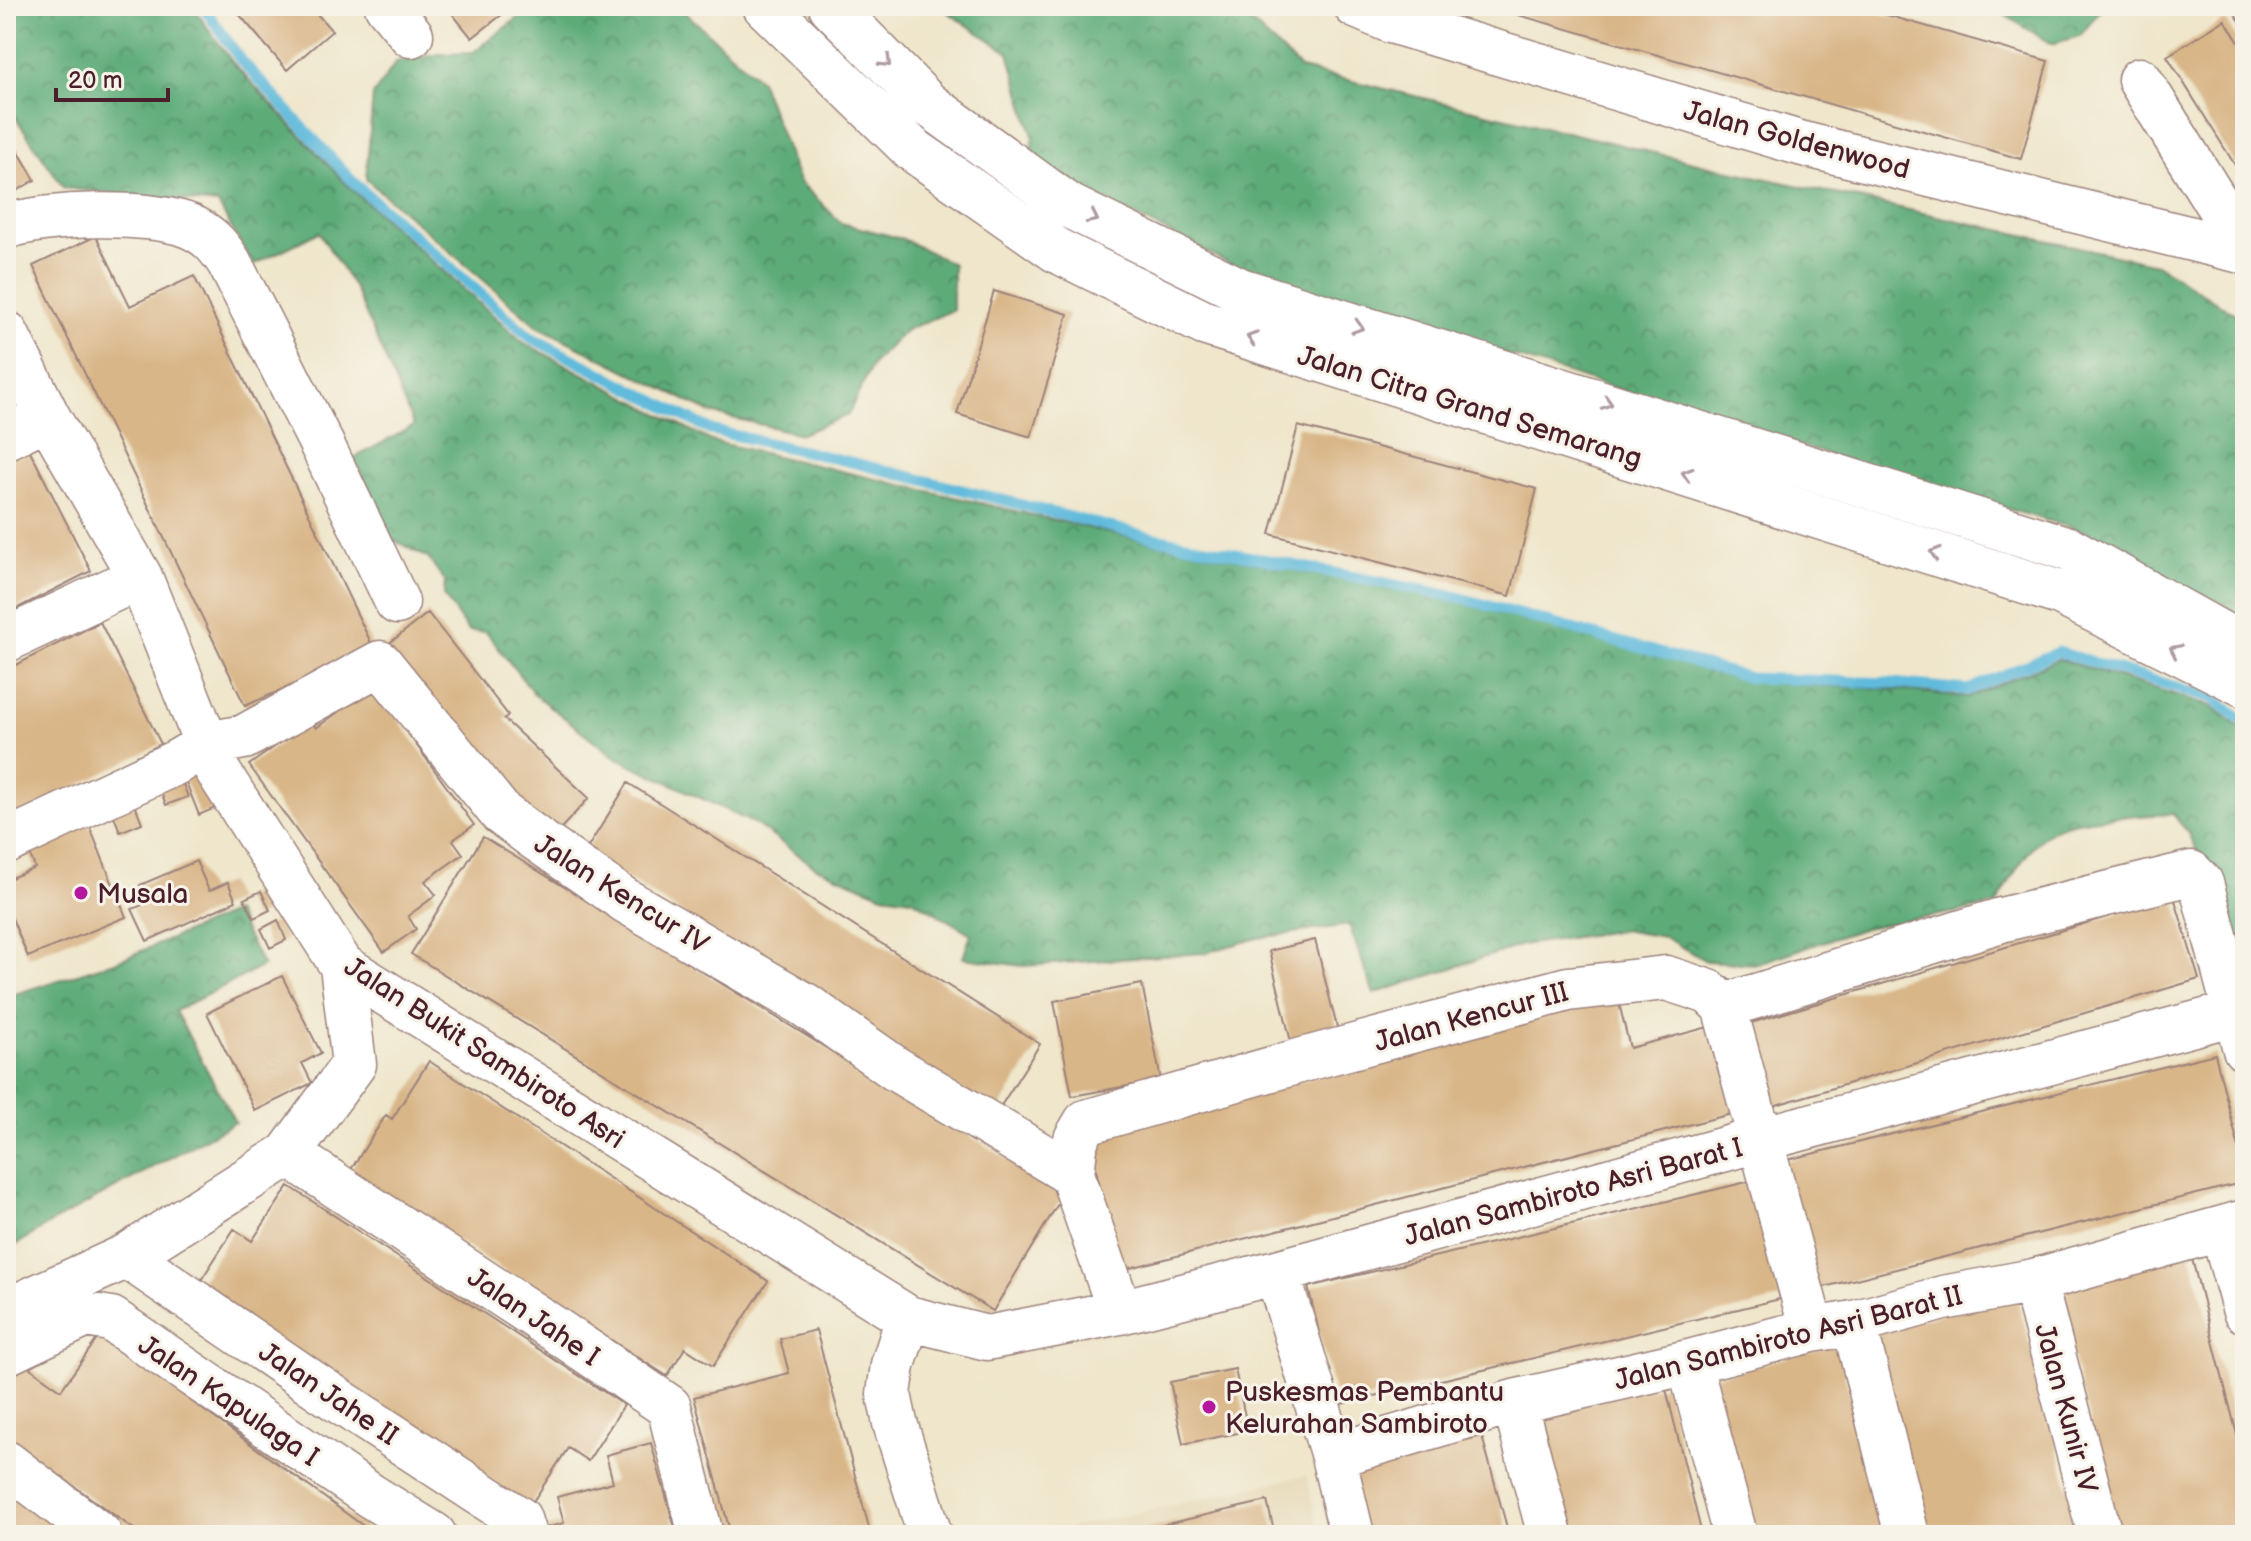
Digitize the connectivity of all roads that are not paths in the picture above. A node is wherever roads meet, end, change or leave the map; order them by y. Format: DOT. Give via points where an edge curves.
graph roads {
  1 [pos="765,6"];
  2 [pos="831,6"];
  3 [pos="1356,6"];
  4 [pos="2140,80"];
  5 [pos="6,227"];
  6 [pos="2245,250"];
  7 [pos="6,333"];
  8 [pos="48,417"];
  9 [pos="6,437"];
  10 [pos="140,577"];
  11 [pos="397,602"];
  12 [pos="6,640"];
  13 [pos="2245,647"];
  14 [pos="2245,685"];
  15 [pos="207,744"];
  16 [pos="6,842"];
  17 [pos="342,966"];
  18 [pos="1724,1006"];
  19 [pos="2240,1031"];
  20 [pos="1758,1140"];
  21 [pos="288,1154"];
  22 [pos="1072,1174"];
  23 [pos="2234,1226"];
  24 [pos="127,1256"];
  25 [pos="1277,1272"];
  26 [pos="2034,1281"];
  27 [pos="2245,1311"];
  28 [pos="1120,1312"];
  29 [pos="908,1318"];
  30 [pos="1854,1323"];
  31 [pos="1812,1330"];
  32 [pos="9,1337"];
  33 [pos="1689,1362"];
  34 [pos="1514,1402"];
  35 [pos="1333,1456"];
  36 [pos="6,1463"];
  37 [pos="100,1535"];
  38 [pos="434,1535"];
  39 [pos="524,1535"];
  40 [pos="701,1535"];
  41 [pos="930,1535"];
  42 [pos="1352,1535"];
  43 [pos="1550,1535"];
  44 [pos="1735,1535"];
  45 [pos="1907,1535"];
  46 [pos="2100,1535"];
  14 -- 1 [label="street, Jalan Citra Grand Semarang, one-way" via="2060,593 1204,323 1056,250 912,149"];
  2 -- 13 [label="street, Jalan Citra Grand Semarang, one-way" via="928,104 1069,206 1240,290 2069,549"];
  3 -- 6 [label="street, Jalan Goldenwood" via="1391,21 1803,144"];
  4 -- 6 [label="street, Jalan Goldenwood"];
  5 -- 11 [label="street" via="98,216 167,219 214,240"];
  7 -- 8 [label="street, Jalan Bukit Sambiroto Asri"];
  8 -- 9 [label="street"];
  8 -- 10 [label="street, Jalan Bukit Sambiroto Asri"];
  10 -- 12 [label="street"];
  10 -- 15 [label="street, Jalan Bukit Sambiroto Asri"];
  15 -- 16 [label="street"];
  15 -- 17 [label="street, Jalan Bukit Sambiroto Asri" via="216,768"];
  15 -- 22 [label="street, Jalan Kencur IV" via="244,737 380,663 501,813 626,901 805,1005 896,1069"];
  17 -- 21 [label="street" via="354,1064"];
  17 -- 29 [label="street, Jalan Bukit Sambiroto Asri"];
  18 -- 19 [label="street" via="2001,920 2191,873 2201,883"];
  18 -- 20 [label="street"];
  18 -- 22 [label="street, Jalan Kencur III" via="1709,992 1666,978 1568,989 1093,1119 1078,1132"];
  19 -- 20 [label="street, Jalan Sambiroto Asri Barat I"];
  20 -- 25 [label="street, Jalan Sambiroto Asri Barat I"];
  20 -- 31 [label="street"];
  21 -- 24 [label="street"];
  21 -- 40 [label="street, Jalan Jahe I" via="669,1407"];
  22 -- 28 [label="street, Jalan Kencur III"];
  23 -- 26 [label="street, Jalan Sambiroto Asri Barat II"];
  23 -- 27 [label="street"];
  24 -- 32 [label="street"];
  24 -- 39 [label="street, Jalan Jahe II" via="519,1519"];
  25 -- 28 [label="street, Jalan Sambiroto Asri Barat I"];
  25 -- 35 [label="street"];
  26 -- 30 [label="street, Jalan Sambiroto Asri Barat II" via="1943,1298"];
  26 -- 46 [label="street, Jalan Kunir IV"];
  28 -- 29 [label="street, Jalan Sambiroto Asri Barat I" via="987,1338"];
  29 -- 41 [label="street" via="889,1394"];
  30 -- 31 [label="street, Jalan Sambiroto Asri Barat II"];
  30 -- 45 [label="street"];
  31 -- 33 [label="street, Jalan Sambiroto Asri Barat II"];
  32 -- 38 [label="street, Jalan Kapulaga I" via="86,1315 111,1319"];
  33 -- 34 [label="street, Jalan Sambiroto Asri Barat II"];
  33 -- 44 [label="street"];
  34 -- 35 [label="street, Jalan Sambiroto Asri Barat II"];
  34 -- 43 [label="street"];
  35 -- 42 [label="street"];
  36 -- 37 [label="street"];
}
